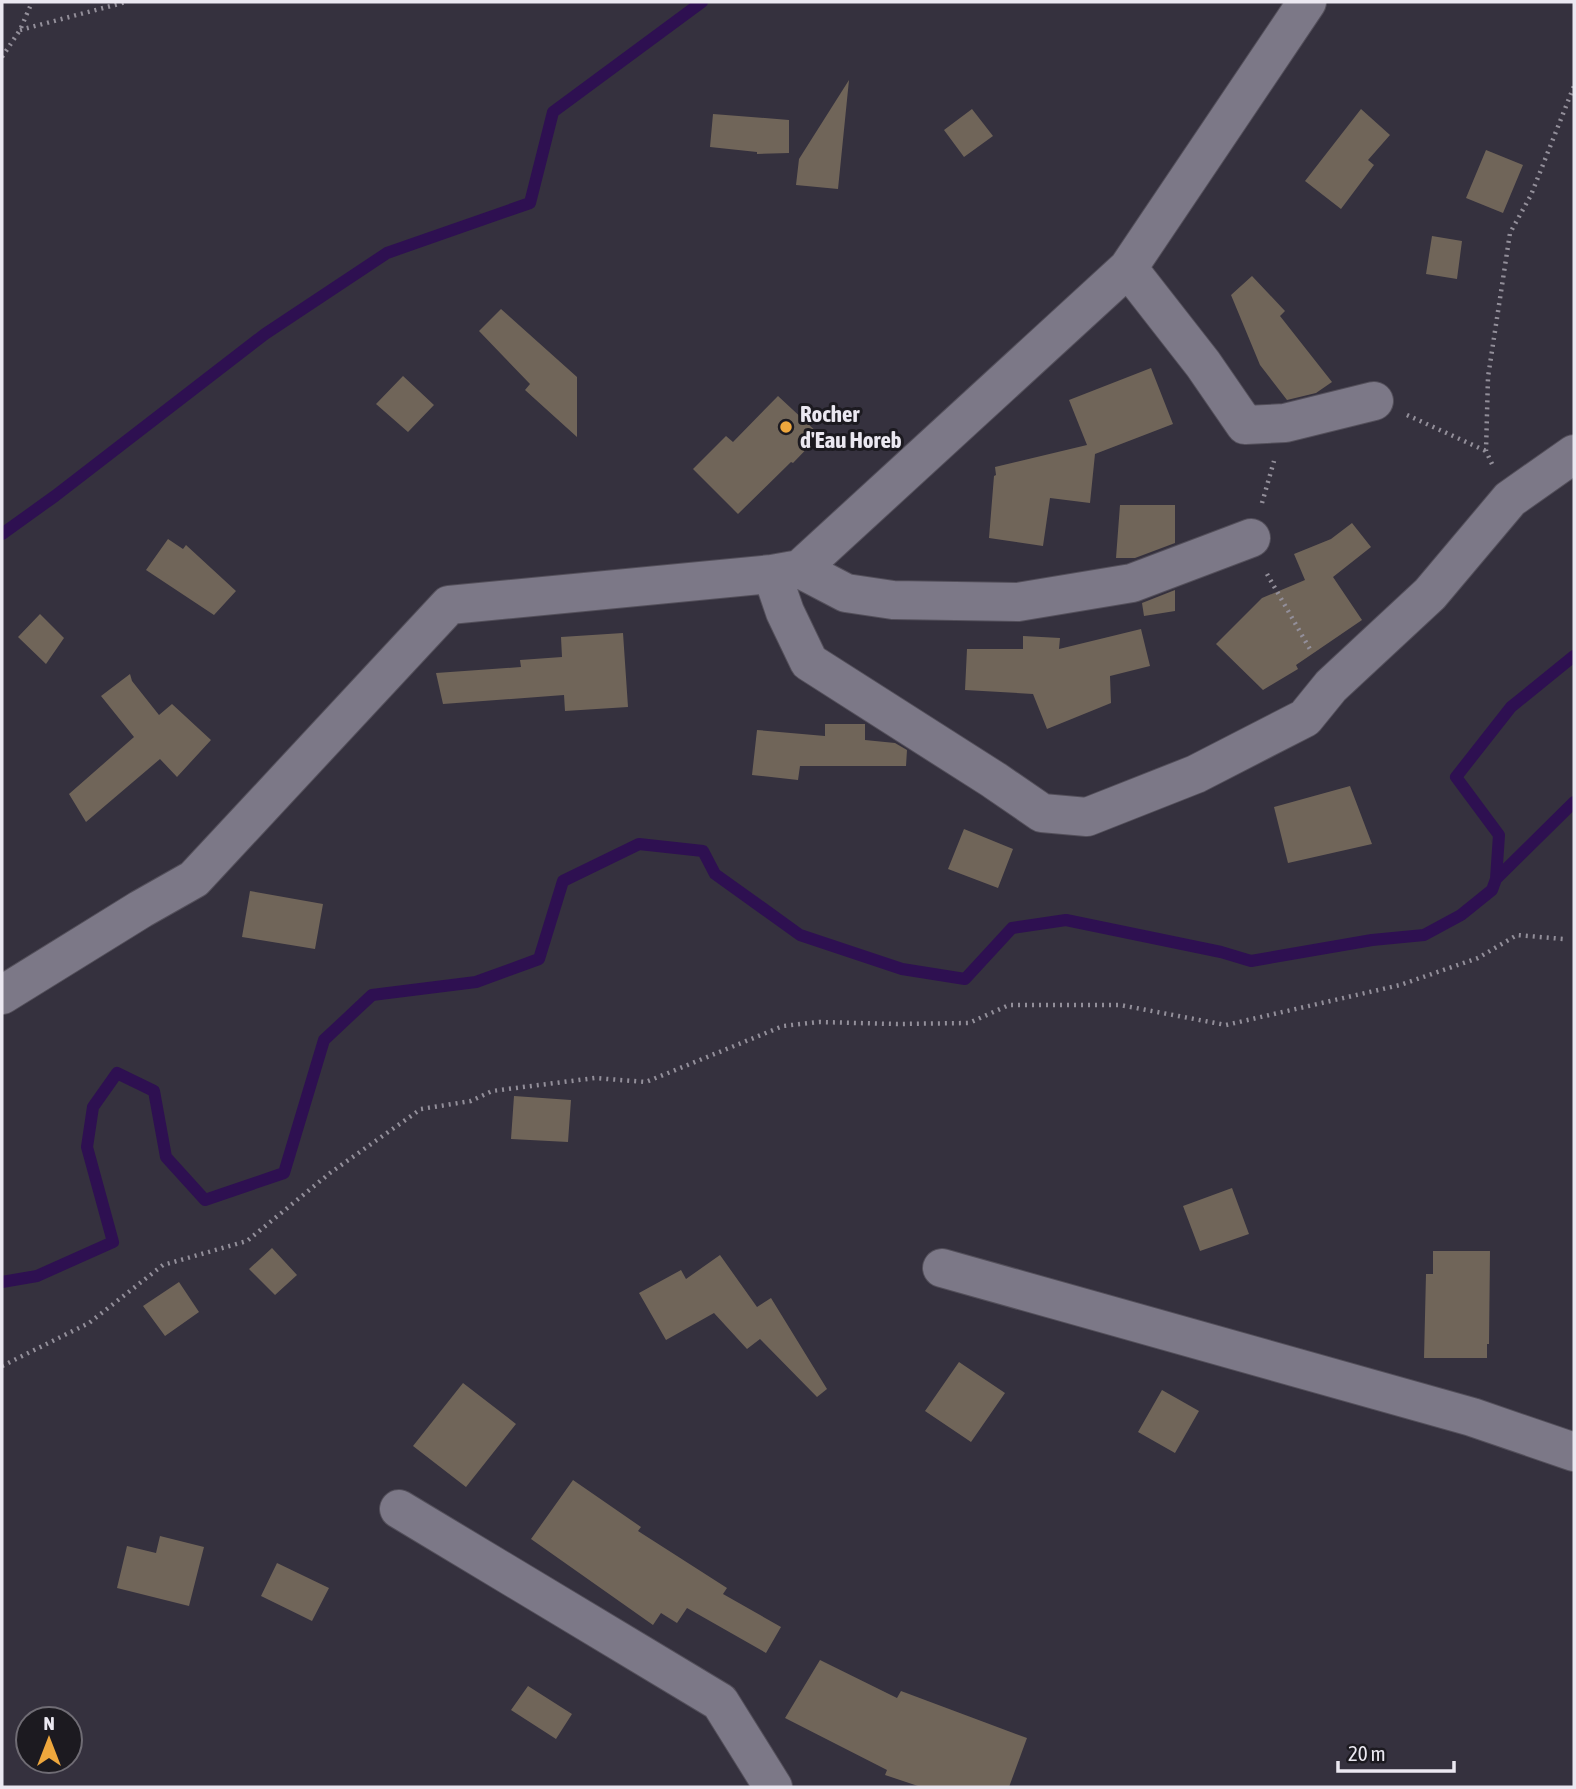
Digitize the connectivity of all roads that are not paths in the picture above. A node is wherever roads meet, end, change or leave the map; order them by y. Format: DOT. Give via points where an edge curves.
graph roads {
  1 [pos="1307,2"];
  2 [pos="1128,268"];
  3 [pos="1374,401"];
  4 [pos="1574,457"];
  5 [pos="1251,538"];
  6 [pos="786,572"];
  7 [pos="2,995"];
  8 [pos="942,1268"];
  9 [pos="1574,1452"];
  10 [pos="399,1509"];
  11 [pos="773,1787"];
  1 -- 2 [label="street"];
  2 -- 3 [label="street" via="1245,425 1285,423"];
  2 -- 6 [label="street"];
  4 -- 6 [label="street" via="1510,499 1430,594 1331,686 1305,718 1196,774 1087,817 1042,813 809,662 785,612"];
  5 -- 6 [label="street" via="1132,583 1018,602 892,600 846,593"];
  6 -- 7 [label="street" via="449,606 194,879"];
  8 -- 9 [label="street" via="1472,1417"];
  10 -- 11 [label="street" via="720,1702"];
}
